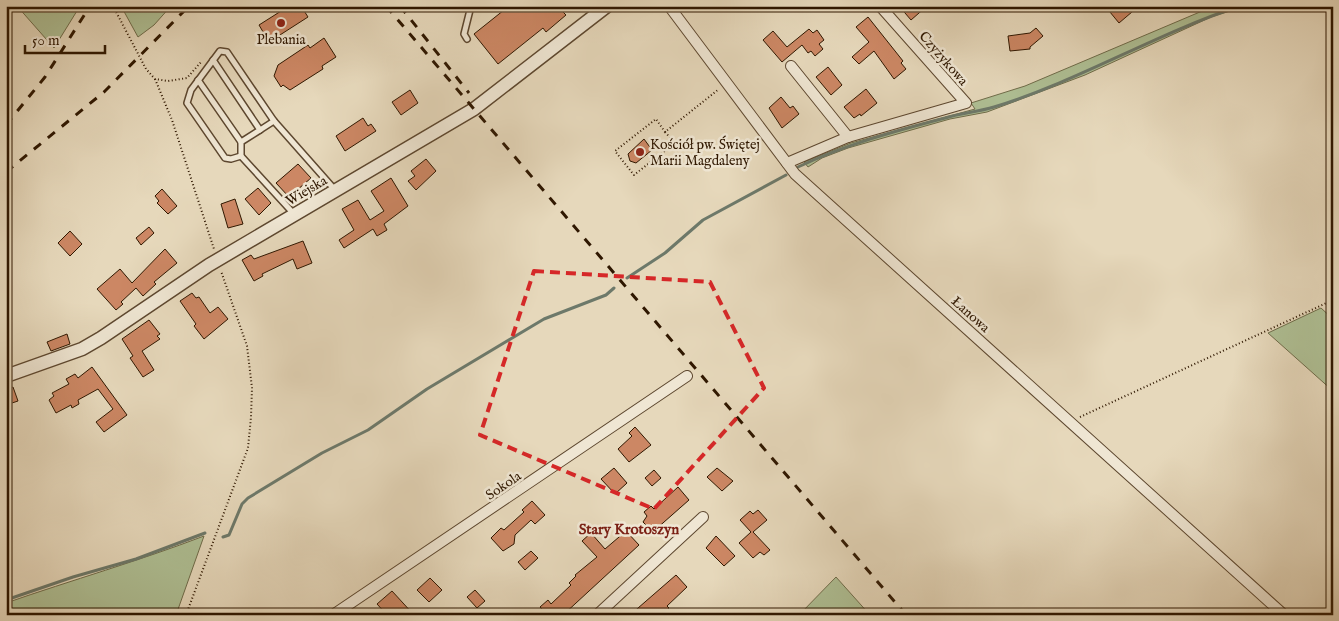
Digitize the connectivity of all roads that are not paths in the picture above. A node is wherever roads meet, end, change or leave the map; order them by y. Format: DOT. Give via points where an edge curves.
graph roads {
  1 [pos="471,6"];
  2 [pos="607,6"];
  3 [pos="670,6"];
  4 [pos="880,6"];
  5 [pos="467,39"];
  6 [pos="213,60"];
  7 [pos="791,66"];
  8 [pos="198,80"];
  9 [pos="274,121"];
  10 [pos="260,130"];
  11 [pos="848,137"];
  12 [pos="241,142"];
  13 [pos="241,156"];
  14 [pos="787,163"];
  15 [pos="335,191"];
  16 [pos="294,215"];
  17 [pos="6,376"];
  18 [pos="687,376"];
  19 [pos="703,517"];
  20 [pos="333,615"];
  21 [pos="597,615"];
  22 [pos="1284,615"];
  1 -- 5 [label="lane" via="464,34"];
  2 -- 15 [label="street, Wiejska" via="474,109"];
  3 -- 14 [label="street, Łanowa"];
  4 -- 11 [label="street, Czyżykowa" via="966,103"];
  6 -- 8 [label="lane"];
  6 -- 9 [label="lane" via="220,51 227,52"];
  6 -- 10 [label="lane"];
  7 -- 11 [label="street"];
  8 -- 12 [label="lane"];
  8 -- 13 [label="lane" via="187,103 225,158"];
  9 -- 10 [label="lane"];
  9 -- 15 [label="lane"];
  10 -- 12 [label="lane"];
  11 -- 14 [label="street, Czyżykowa"];
  12 -- 13 [label="lane"];
  13 -- 16 [label="lane"];
  14 -- 22 [label="street, Łanowa" via="795,174"];
  15 -- 16 [label="street, Wiejska"];
  16 -- 17 [label="street, Wiejska" via="209,265 102,338 77,351"];
  18 -- 20 [label="street, Sokola"];
  19 -- 21 [label="street"];
}
